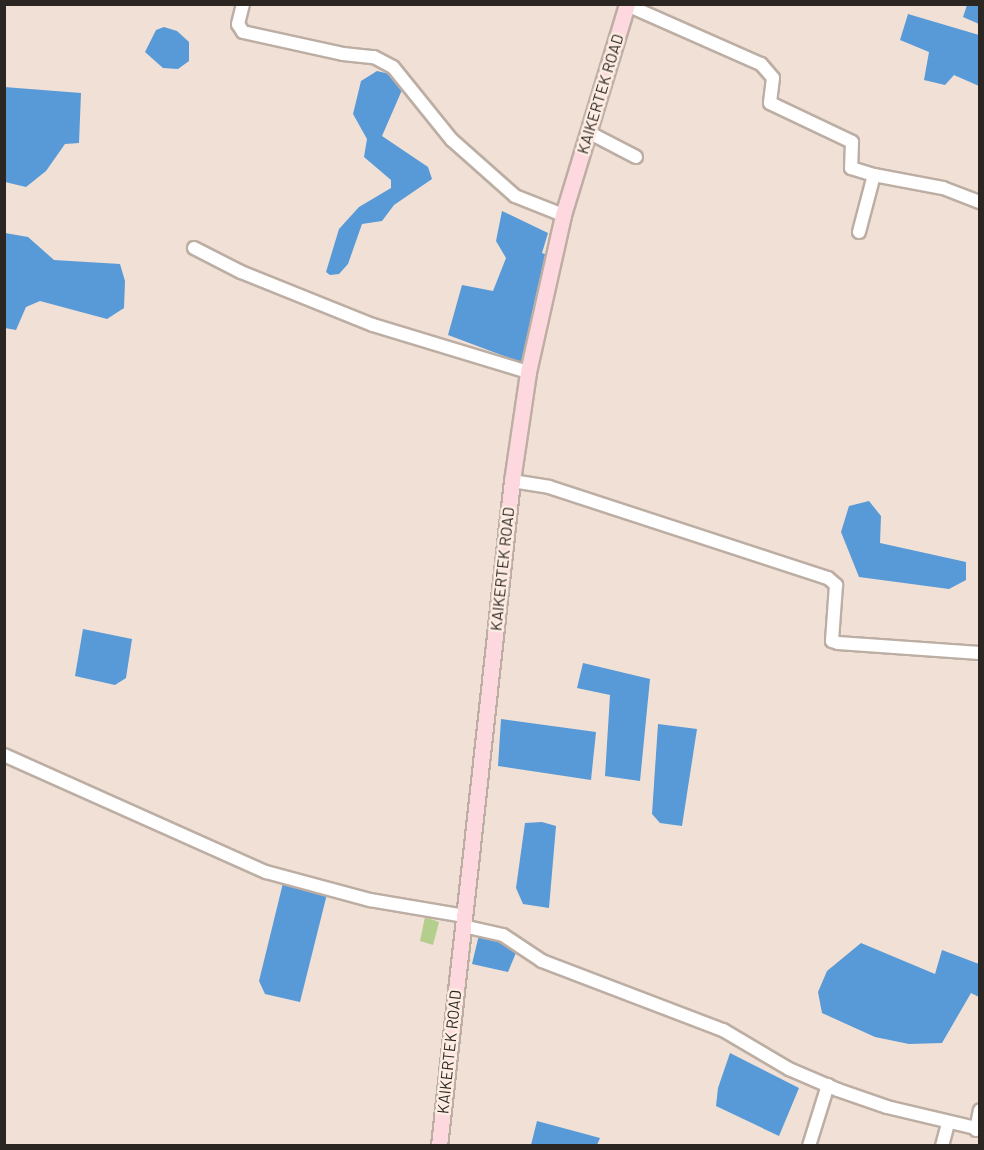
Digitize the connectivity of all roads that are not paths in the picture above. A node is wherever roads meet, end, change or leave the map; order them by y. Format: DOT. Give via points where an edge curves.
graph roads {
  1 [pos="243,4"];
  2 [pos="627,5"];
  3 [pos="588,132"];
  4 [pos="636,157"];
  5 [pos="874,175"];
  6 [pos="980,202"];
  7 [pos="563,215"];
  8 [pos="859,232"];
  9 [pos="194,248"];
  10 [pos="528,372"];
  11 [pos="512,481"];
  12 [pos="980,653"];
  13 [pos="4,755"];
  14 [pos="464,921"];
  15 [pos="828,1085"];
  16 [pos="980,1110"];
  17 [pos="948,1123"];
  18 [pos="978,1129"];
  19 [pos="439,1146"];
  20 [pos="808,1146"];
  21 [pos="942,1146"];
  1 -- 7 [label="street" via="238,24 243,32 374,57 393,67 452,140 515,196"];
  2 -- 3 [label="main road, KAIKERTEK ROAD"];
  2 -- 5 [label="street" via="761,64 773,78 770,103 852,142 851,168"];
  3 -- 4 [label="street"];
  3 -- 7 [label="main road, KAIKERTEK ROAD"];
  5 -- 6 [label="street" via="943,188"];
  5 -- 8 [label="street"];
  7 -- 10 [label="main road, KAIKERTEK ROAD"];
  9 -- 10 [label="street" via="241,272 373,325"];
  10 -- 11 [label="main road, KAIKERTEK ROAD"];
  11 -- 12 [label="street" via="559,490 828,578 836,585 832,641 838,644"];
  11 -- 14 [label="main road, KAIKERTEK ROAD"];
  13 -- 14 [label="street" via="266,872"];
  14 -- 15 [label="street" via="503,935 542,961 723,1029 789,1069"];
  14 -- 19 [label="main road, KAIKERTEK ROAD"];
  15 -- 17 [label="street"];
  15 -- 20 [label="street"];
  16 -- 18 [label="street"];
  17 -- 18 [label="street"];
  17 -- 21 [label="street"];
}
